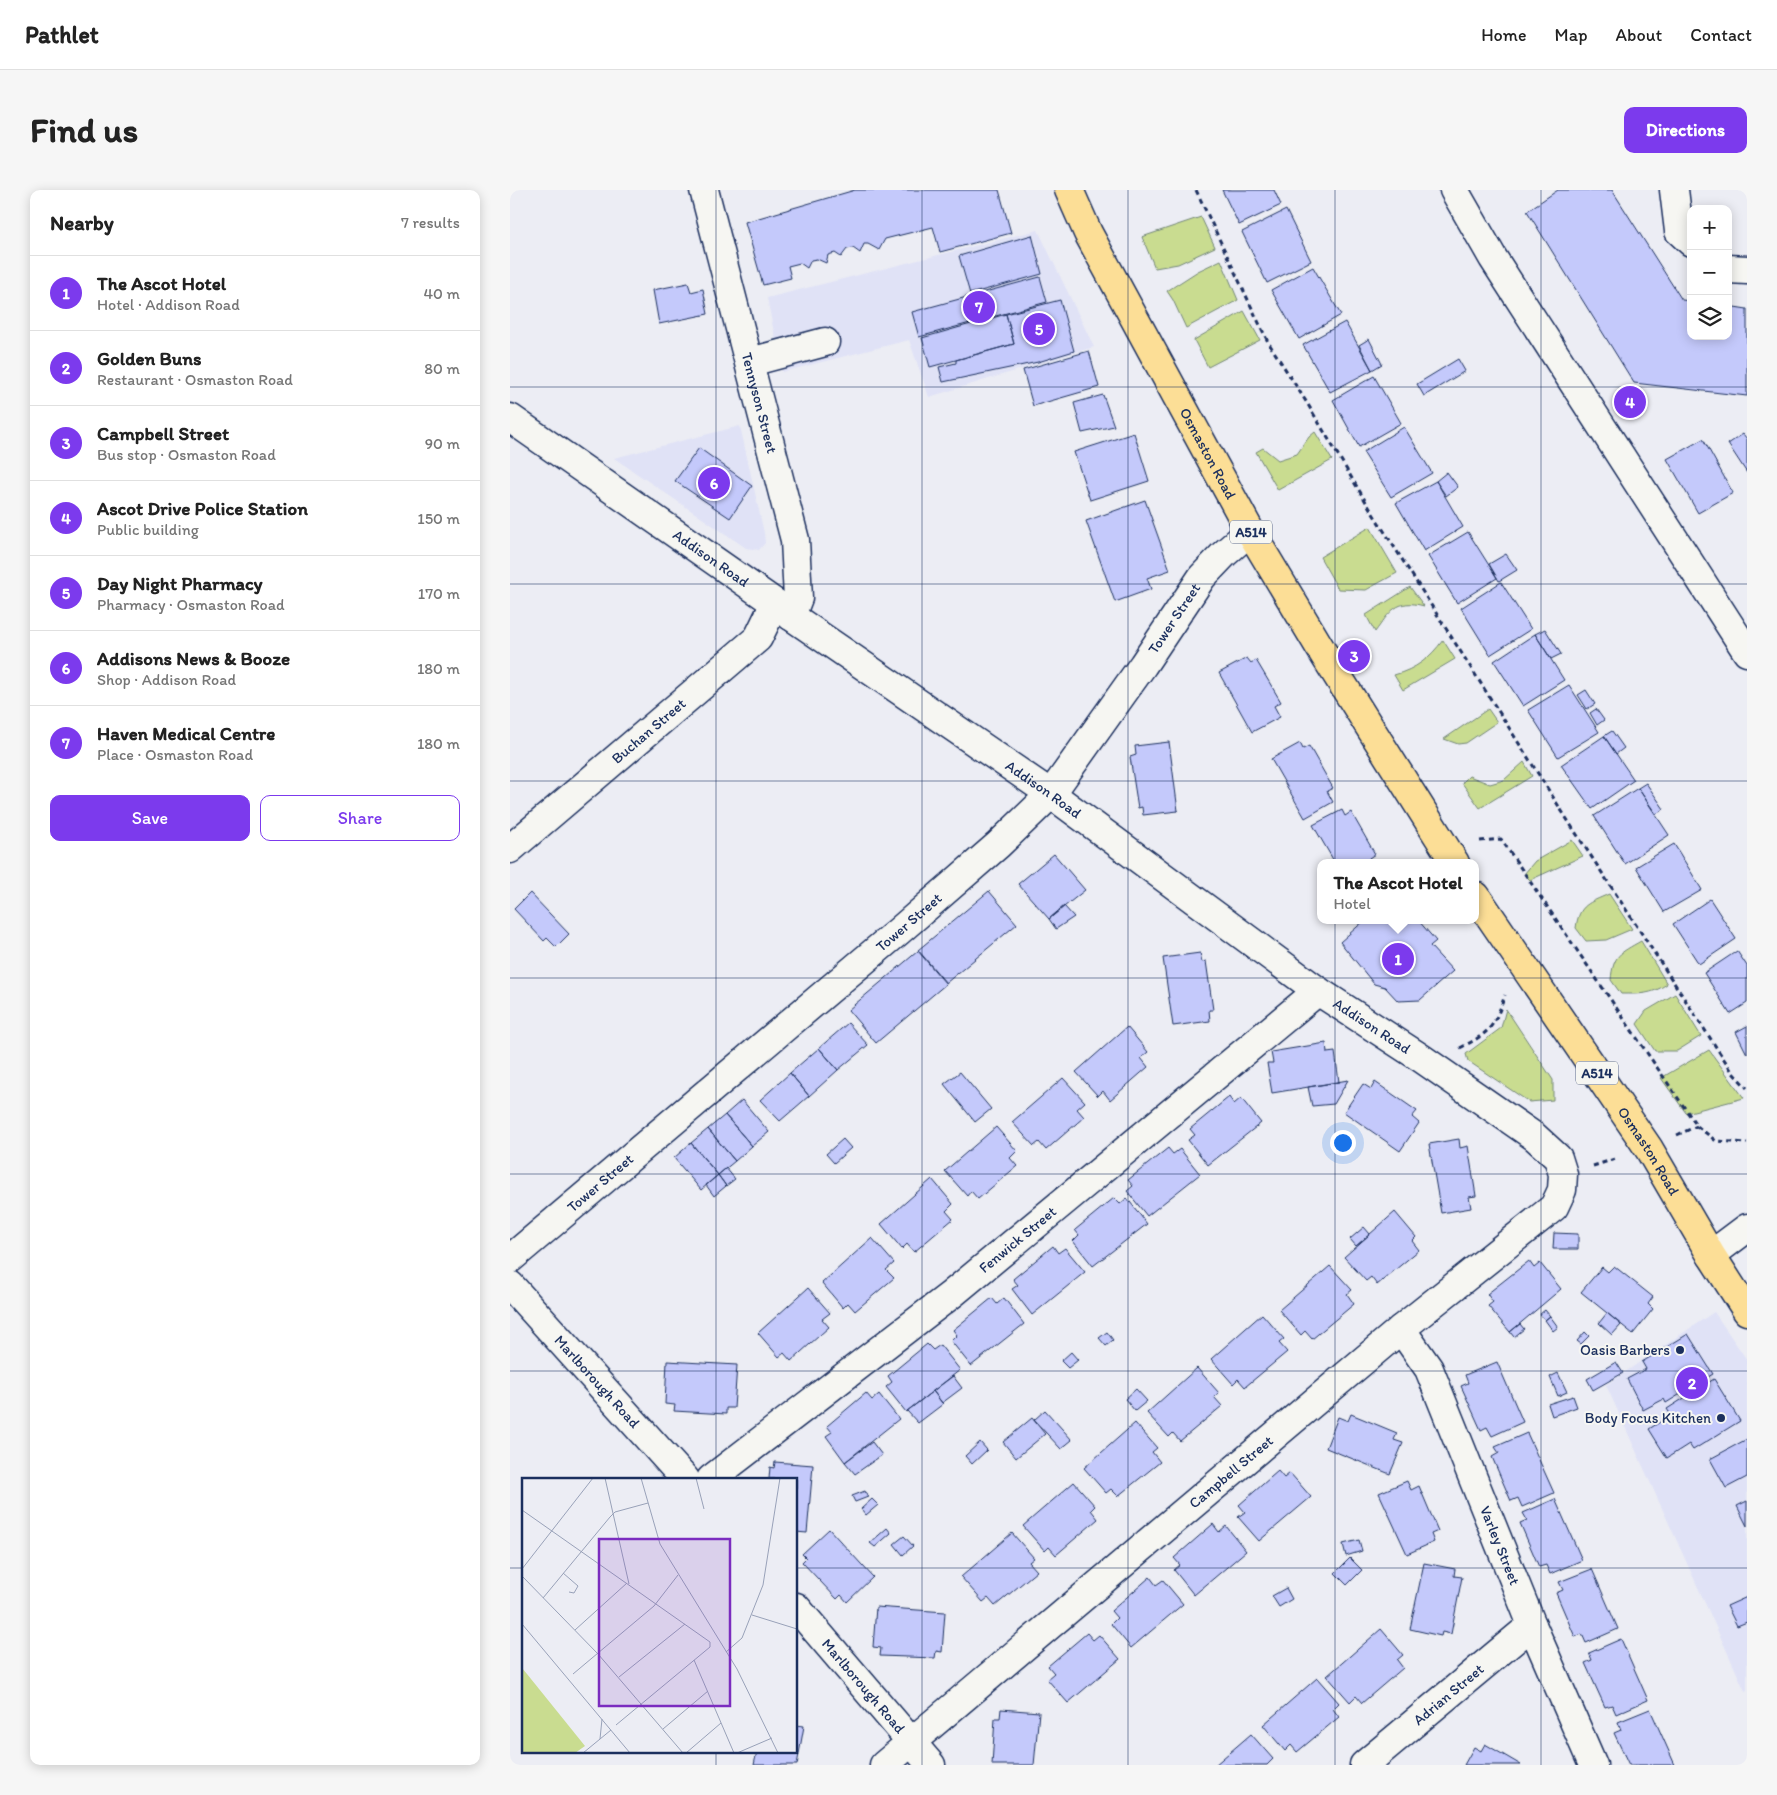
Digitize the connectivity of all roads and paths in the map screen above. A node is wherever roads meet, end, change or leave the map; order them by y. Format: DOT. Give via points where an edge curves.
graph roads {
  1 [pos="704,190"];
  2 [pos="1069,190"];
  3 [pos="1196,190"];
  4 [pos="1454,190"];
  5 [pos="1674,190"];
  6 [pos="1687,238"];
  7 [pos="1732,269"];
  8 [pos="1747,270"];
  9 [pos="825,342"];
  10 [pos="750,362"];
  11 [pos="510,418"];
  12 [pos="1250,531"];
  13 [pos="783,609"];
  14 [pos="1747,652"];
  15 [pos="1052,794"];
  16 [pos="510,849"];
  17 [pos="1449,854"];
  18 [pos="1479,900"];
  19 [pos="1518,958"];
  20 [pos="1318,991"];
  21 [pos="1421,1058"];
  22 [pos="1747,1088"];
  23 [pos="1747,1143"];
  24 [pos="1563,1174"];
  25 [pos="1747,1228"];
  26 [pos="1711,1254"];
  27 [pos="510,1259"];
  28 [pos="510,1285"];
  29 [pos="1747,1311"];
  30 [pos="1401,1329"];
  31 [pos="684,1478"];
  32 [pos="712,1478"];
  33 [pos="798,1609"];
  34 [pos="1532,1625"];
  35 [pos="912,1742"];
  36 [pos="884,1765"];
  37 [pos="931,1765"];
  38 [pos="1364,1765"];
  39 [pos="1593,1765"];
  1 -- 10 [label="street, Tennyson Street"];
  2 -- 12 [label="main road, Osmaston Road / A514" via="1088,233"];
  3 -- 22 [label="path" via="1268,342 1372,512 1572,827 1733,1073"];
  4 -- 14 [label="street" via="1493,258"];
  5 -- 6 [label="street" via="1679,231"];
  7 -- 8 [label="street"];
  9 -- 10 [label="street"];
  10 -- 13 [label="street, Tennyson Street" via="796,540 798,598"];
  11 -- 13 [label="street, Addison Road"];
  12 -- 15 [label="street, Tower Street" via="1202,577"];
  12 -- 17 [label="main road, Osmaston Road / A514"];
  13 -- 15 [label="street, Addison Road"];
  13 -- 16 [label="street, Buchan Street" via="758,638"];
  15 -- 20 [label="street, Addison Road"];
  15 -- 27 [label="street, Tower Street" via="899,931"];
  17 -- 23 [label="path" via="1501,839 1697,1126 1716,1141"];
  18 -- 19 [label="main road, Osmaston Road / A514"];
  19 -- 21 [label="path" via="1495,1024 1482,1036 1452,1052"];
  19 -- 26 [label="main road, Osmaston Road / A514" via="1649,1149"];
  20 -- 21 [label="street, Addison Road"];
  20 -- 32 [label="street, Fenwick Street" via="952,1294"];
  21 -- 24 [label="street, Addison Road" via="1535,1137 1558,1158"];
  24 -- 30 [label="street, Campbell Street" via="1562,1190 1554,1206"];
  25 -- 26 [label="street"];
  26 -- 29 [label="main road, Osmaston Road / A514"];
  28 -- 31 [label="street, Marlborough Road"];
  30 -- 34 [label="street, Varley Street" via="1429,1369"];
  30 -- 35 [label="street, Campbell Street"];
  33 -- 35 [label="street, Marlborough Road"];
  34 -- 38 [label="street, Adrian Street"];
  34 -- 39 [label="street, Varley Street"];
  35 -- 36 [label="street, Campbell Street"];
  35 -- 37 [label="street, Marlborough Road"];
}
